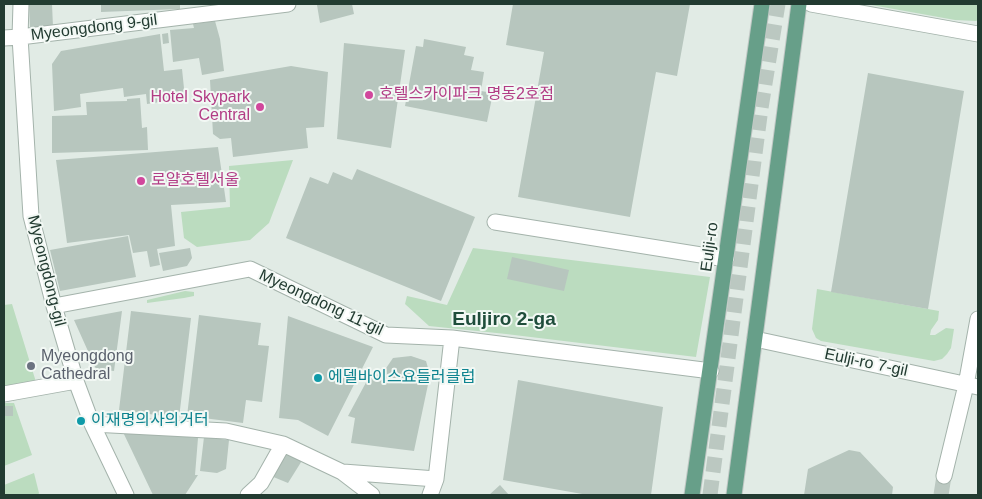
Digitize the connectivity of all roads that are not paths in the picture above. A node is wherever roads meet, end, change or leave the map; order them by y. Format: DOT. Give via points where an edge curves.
graph roads {
  1 [pos="21,4"];
  2 [pos="288,4"];
  3 [pos="762,4"];
  4 [pos="799,4"];
  5 [pos="810,4"];
  6 [pos="978,34"];
  7 [pos="20,37"];
  8 [pos="4,38"];
  9 [pos="495,222"];
  10 [pos="726,259"];
  11 [pos="54,306"];
  12 [pos="978,318"];
  13 [pos="452,338"];
  14 [pos="754,339"];
  15 [pos="710,371"];
  16 [pos="76,381"];
  17 [pos="972,386"];
  18 [pos="4,394"];
  19 [pos="92,424"];
  20 [pos="283,444"];
  21 [pos="342,472"];
  22 [pos="944,476"];
  23 [pos="436,479"];
  24 [pos="126,495"];
  25 [pos="248,495"];
  26 [pos="372,495"];
  27 [pos="430,495"];
  28 [pos="692,495"];
  29 [pos="734,495"];
  1 -- 7 [label="street, Myeongdong-gil"];
  2 -- 7 [label="street, Myeongdong 9-gil"];
  3 -- 10 [label="main road, Eulji-ro"];
  4 -- 14 [label="main road"];
  5 -- 6 [label="street"];
  7 -- 8 [label="street, Myeongdong 9-gil"];
  7 -- 11 [label="street, Myeongdong-gil" via="31,216"];
  9 -- 10 [label="street"];
  10 -- 15 [label="main road, Eulji-ro"];
  11 -- 13 [label="street, Myeongdong 11-gil" via="250,269 386,335"];
  11 -- 16 [label="street, Myeongdong-gil"];
  12 -- 17 [label="street"];
  13 -- 15 [label="street, Myeongdong 11-gil"];
  13 -- 23 [label="street"];
  14 -- 17 [label="street, Eulji-ro 7-gil"];
  14 -- 29 [label="main road"];
  15 -- 28 [label="main road, Eulji-ro"];
  16 -- 18 [label="street"];
  16 -- 19 [label="street, Myeongdong-gil"];
  17 -- 22 [label="street"];
  19 -- 20 [label="street" via="226,431"];
  19 -- 24 [label="street, Myeongdong-gil"];
  20 -- 21 [label="street"];
  20 -- 25 [label="street" via="261,483"];
  21 -- 23 [label="street"];
  21 -- 26 [label="street"];
  23 -- 27 [label="street"];
}
